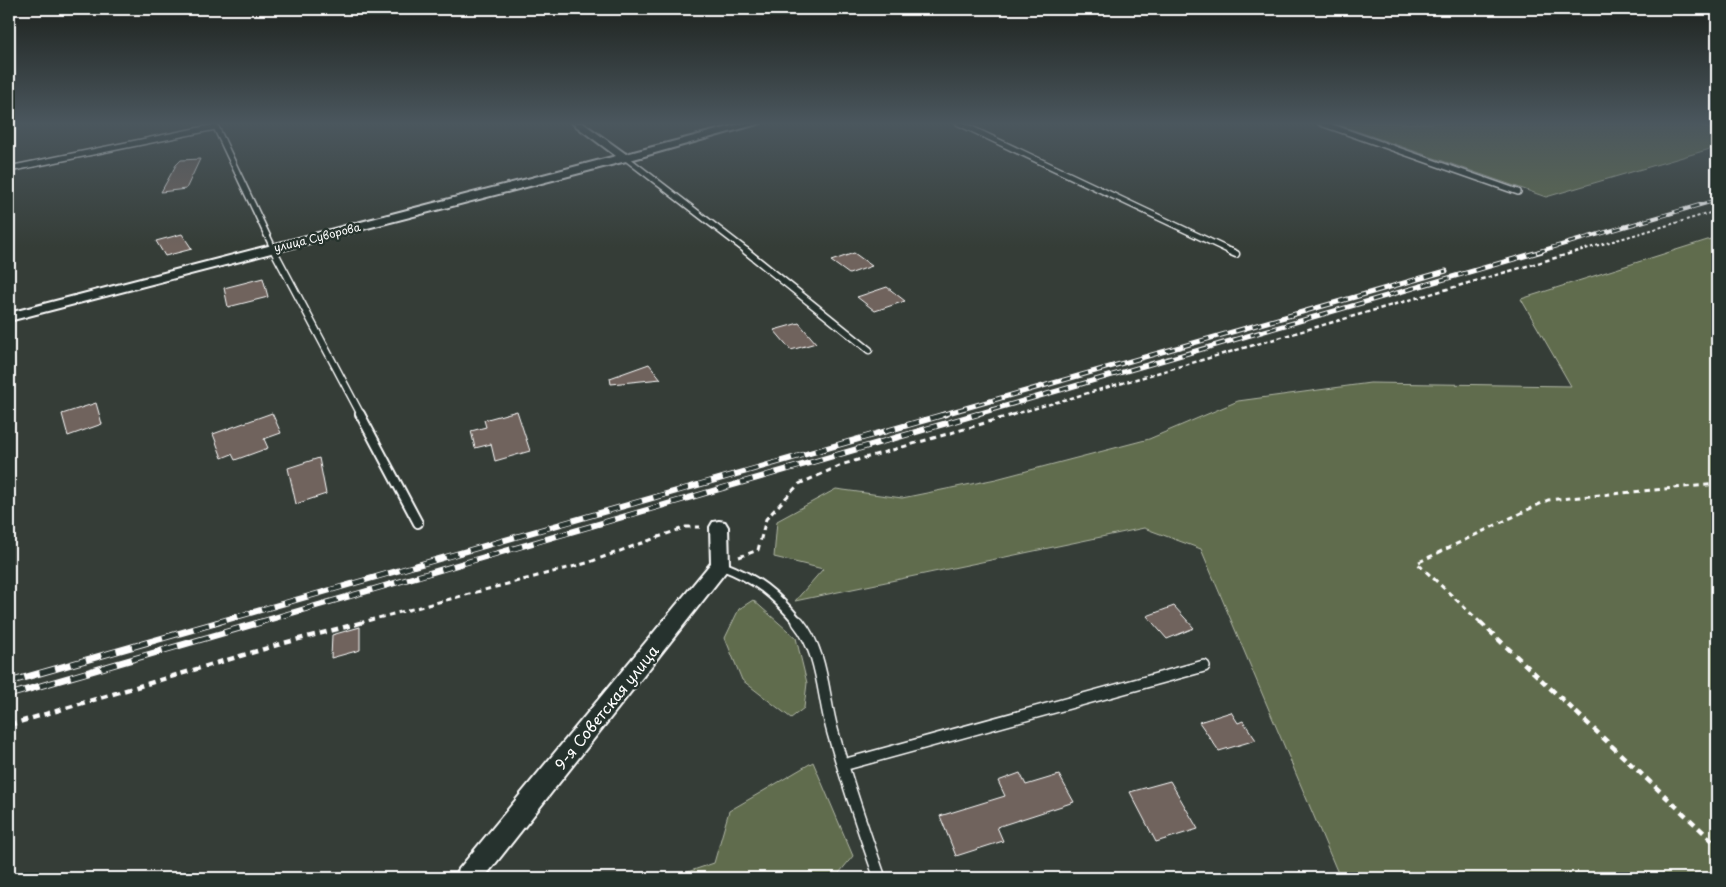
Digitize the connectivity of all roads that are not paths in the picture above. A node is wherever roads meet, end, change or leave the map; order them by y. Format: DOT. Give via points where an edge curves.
graph roads {
  1 [pos="30,164"];
  2 [pos="233,164"];
  3 [pos="601,164"];
  4 [pos="634,164"];
  5 [pos="1047,164"];
  6 [pos="1439,164"];
  7 [pos="9,169"];
  8 [pos="1518,192"];
  9 [pos="273,249"];
  10 [pos="1236,254"];
  11 [pos="9,317"];
  12 [pos="869,350"];
  13 [pos="418,522"];
  14 [pos="718,527"];
  15 [pos="720,565"];
  16 [pos="1204,666"];
  17 [pos="842,765"];
  18 [pos="468,878"];
  19 [pos="880,878"];
  1 -- 7 [label="lane"];
  2 -- 9 [label="lane"];
  3 -- 9 [label="street, улица Суворова"];
  4 -- 12 [label="lane"];
  5 -- 10 [label="lane"];
  6 -- 8 [label="lane"];
  9 -- 11 [label="street, улица Суворова"];
  9 -- 13 [label="lane"];
  14 -- 15 [label="street"];
  15 -- 17 [label="lane" via="746,574 766,589 811,640"];
  15 -- 18 [label="street, 9-я Советская улица"];
  16 -- 17 [label="lane"];
  17 -- 19 [label="lane"];
}
